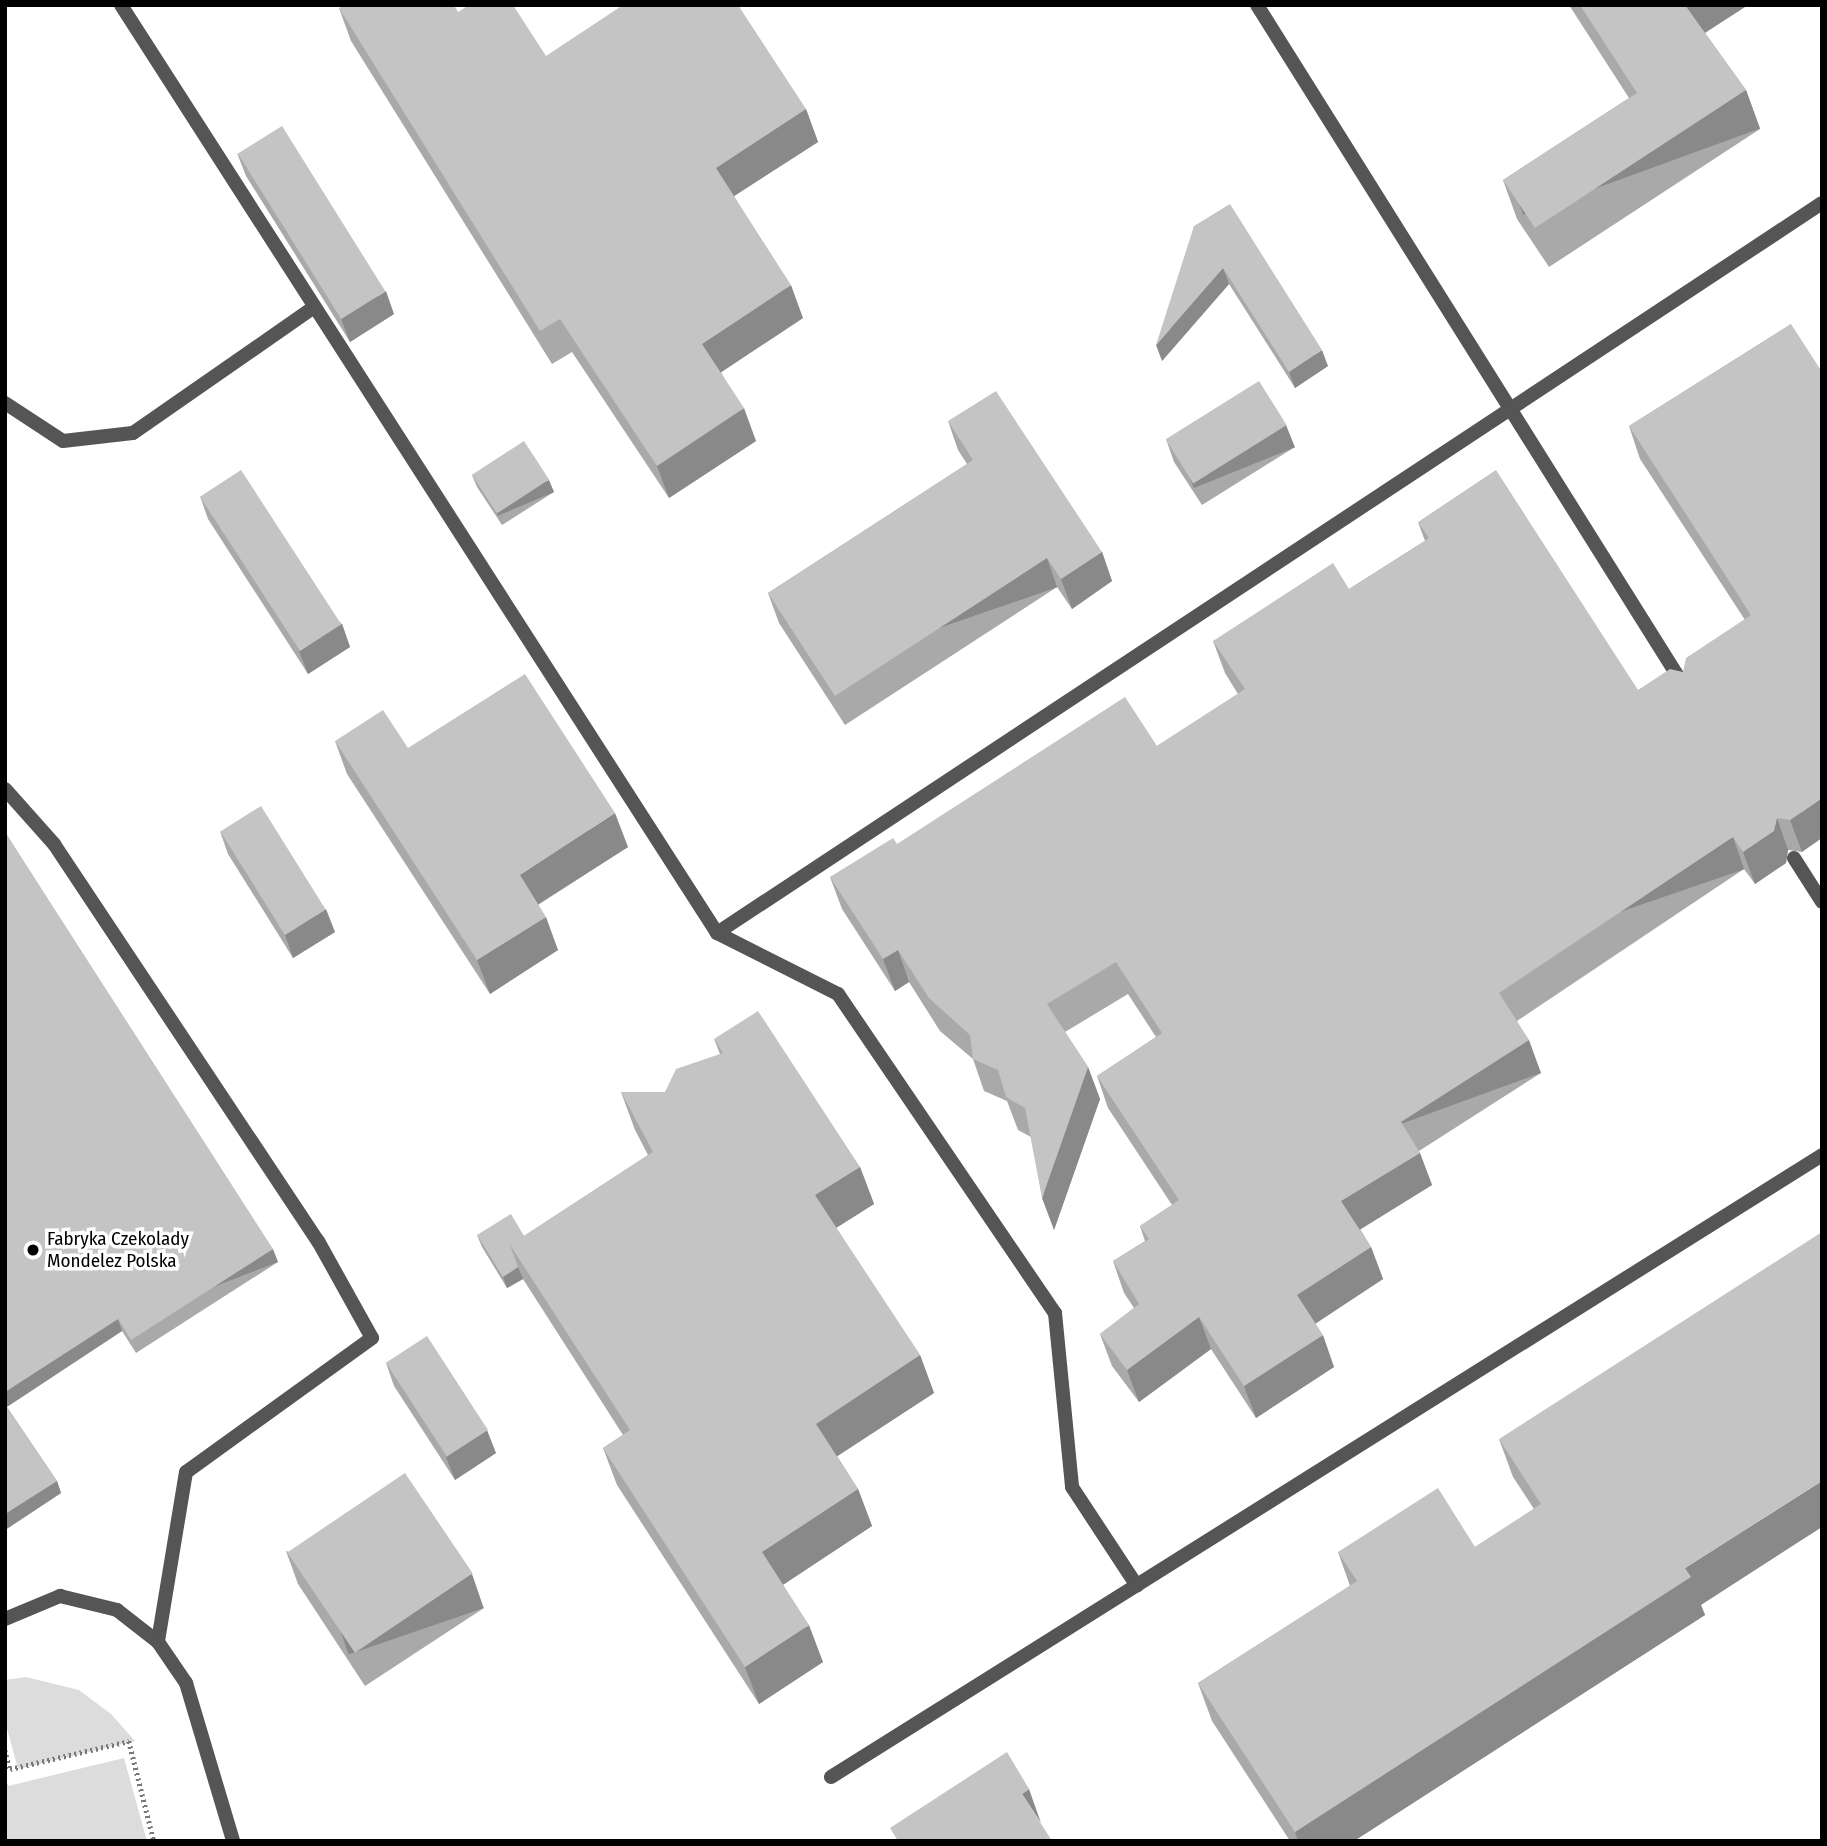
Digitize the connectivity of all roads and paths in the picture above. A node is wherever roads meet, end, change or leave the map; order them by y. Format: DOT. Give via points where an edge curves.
graph roads {
  1 [pos="121,5"];
  2 [pos="1257,5"];
  3 [pos="1822,203"];
  4 [pos="314,307"];
  5 [pos="5,403"];
  6 [pos="1510,408"];
  7 [pos="1690,696"];
  8 [pos="5,789"];
  9 [pos="1794,858"];
  10 [pos="1822,902"];
  11 [pos="717,933"];
  12 [pos="1822,1155"];
  13 [pos="1137,1586"];
  14 [pos="5,1619"];
  15 [pos="158,1642"];
  16 [pos="5,1750"];
  17 [pos="831,1777"];
  18 [pos="154,1841"];
  19 [pos="233,1841"];
  1 -- 4 [label="lane"];
  2 -- 6 [label="lane"];
  3 -- 6 [label="lane"];
  4 -- 5 [label="lane" via="133,433 63,441"];
  4 -- 11 [label="lane"];
  6 -- 7 [label="lane"];
  6 -- 11 [label="lane"];
  8 -- 15 [label="lane" via="54,844 318,1241 372,1338 186,1472"];
  9 -- 10 [label="lane"];
  11 -- 13 [label="lane" via="838,995 1055,1313 1072,1487"];
  12 -- 13 [label="lane"];
  13 -- 17 [label="lane"];
  14 -- 15 [label="lane" via="60,1596 117,1610"];
  15 -- 19 [label="lane" via="186,1683"];
  16 -- 18 [label="path" via="10,1769 129,1741"];
}
